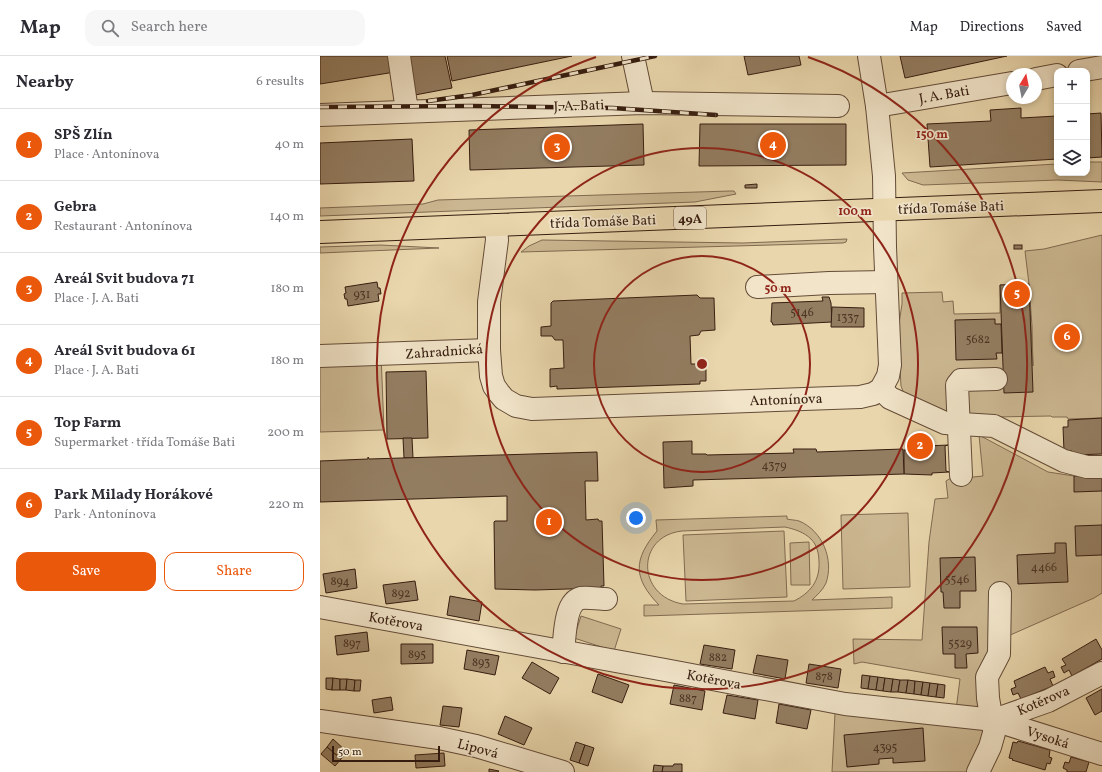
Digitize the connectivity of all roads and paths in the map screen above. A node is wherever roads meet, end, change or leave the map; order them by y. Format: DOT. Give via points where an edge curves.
graph roads {
  1 [pos="399,56"];
  2 [pos="633,56"];
  3 [pos="869,56"];
  4 [pos="1102,67"];
  5 [pos="1090,69"];
  6 [pos="1054,76"];
  7 [pos="1042,78"];
  8 [pos="1006,84"];
  9 [pos="643,103"];
  10 [pos="838,106"];
  11 [pos="877,106"];
  12 [pos="407,111"];
  13 [pos="320,115"];
  14 [pos="1102,202"];
  15 [pos="884,210"];
  16 [pos="496,225"];
  17 [pos="320,232"];
  18 [pos="886,282"];
  19 [pos="757,287"];
  20 [pos="489,350"];
  21 [pos="320,356"];
  22 [pos="996,379"];
  23 [pos="881,389"];
  24 [pos="958,424"];
  25 [pos="1102,467"];
  26 [pos="961,475"];
  27 [pos="1000,593"];
  28 [pos="606,599"];
  29 [pos="320,607"];
  30 [pos="563,652"];
  31 [pos="1102,673"];
  32 [pos="994,720"];
  33 [pos="320,722"];
  34 [pos="1102,754"];
  35 [pos="563,772"];
  36 [pos="978,772"];
  1 -- 12 [label="street"];
  2 -- 9 [label="street"];
  3 -- 11 [label="street"];
  4 -- 5 [label="street"];
  6 -- 7 [label="street"];
  8 -- 11 [label="street, J. A. Bati"];
  9 -- 10 [label="street, J. A. Bati"];
  9 -- 12 [label="street, J. A. Bati"];
  11 -- 15 [label="street" via="884,176"];
  12 -- 13 [label="street, J. A. Bati"];
  14 -- 15 [label="main road, třída Tomáše Bati / 49A"];
  15 -- 16 [label="main road, třída Tomáše Bati / 49A"];
  15 -- 18 [label="street"];
  16 -- 17 [label="main road, třída Tomáše Bati / 49A"];
  16 -- 20 [label="street, Zahradnická" via="497,240 489,302"];
  18 -- 19 [label="street"];
  18 -- 23 [label="street" via="890,366"];
  20 -- 21 [label="street, Zahradnická"];
  20 -- 23 [label="street, Antonínova" via="491,376 496,389 504,399 524,408 860,397 874,394"];
  22 -- 24 [label="street" via="961,380 957,385"];
  23 -- 24 [label="street" via="890,398 902,404 945,423"];
  24 -- 25 [label="street" via="994,426 1064,461 1087,467"];
  24 -- 26 [label="street"];
  27 -- 32 [label="street" via="999,654 987,677 988,698"];
  28 -- 30 [label="street" via="581,598 570,606"];
  29 -- 30 [label="street, Kotěrova"];
  30 -- 32 [label="street, Kotěrova" via="845,704"];
  31 -- 32 [label="street, Kotěrova" via="1048,701"];
  32 -- 34 [label="street, Vysoká"];
  32 -- 36 [label="street" via="990,747"];
  33 -- 35 [label="street, Lipová" via="439,738 476,746"];
}
